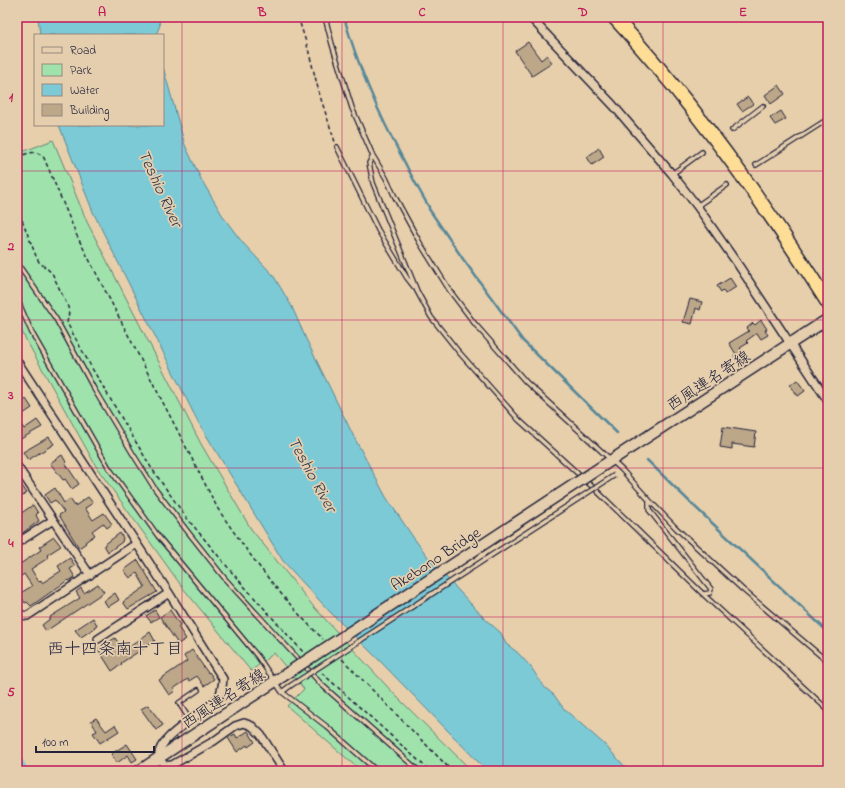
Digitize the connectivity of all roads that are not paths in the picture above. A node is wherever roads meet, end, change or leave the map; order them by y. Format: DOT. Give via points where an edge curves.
graph roads {
  1 [pos="325,17"];
  2 [pos="530,17"];
  3 [pos="614,17"];
  4 [pos="763,106"];
  5 [pos="828,119"];
  6 [pos="732,130"];
  7 [pos="337,148"];
  8 [pos="702,152"];
  9 [pos="373,156"];
  10 [pos="756,165"];
  11 [pos="672,174"];
  12 [pos="727,185"];
  13 [pos="697,206"];
  14 [pos="17,263"];
  15 [pos="417,291"];
  16 [pos="17,299"];
  17 [pos="828,302"];
  18 [pos="828,319"];
  19 [pos="790,344"];
  20 [pos="17,361"];
  21 [pos="828,401"];
  22 [pos="608,463"];
  23 [pos="17,466"];
  24 [pos="622,470"];
  25 [pos="649,500"];
  26 [pos="53,520"];
  27 [pos="17,543"];
  28 [pos="136,544"];
  29 [pos="90,575"];
  30 [pos="169,593"];
  31 [pos="703,594"];
  32 [pos="17,611"];
  33 [pos="98,639"];
  34 [pos="828,662"];
  35 [pos="279,679"];
  36 [pos="198,690"];
  37 [pos="282,692"];
  38 [pos="828,710"];
  39 [pos="191,720"];
  40 [pos="159,758"];
  41 [pos="139,771"];
  42 [pos="284,771"];
  43 [pos="377,771"];
  44 [pos="419,771"];
  1 -- 9 [label="lane" via="352,108"];
  2 -- 11 [label="street" via="613,105"];
  3 -- 17 [label="highway" via="705,124 769,213"];
  4 -- 6 [label="lane"];
  5 -- 10 [label="lane"];
  7 -- 15 [label="lane" via="378,230"];
  8 -- 11 [label="lane"];
  9 -- 15 [label="lane" via="370,160 373,183"];
  9 -- 22 [label="lane" via="420,243 474,324 534,390"];
  11 -- 13 [label="street"];
  12 -- 13 [label="lane"];
  13 -- 19 [label="street"];
  14 -- 44 [label="lane" via="56,320 94,389 155,489 188,532 226,580 322,685"];
  15 -- 31 [label="lane" via="431,317 518,420 597,491"];
  16 -- 35 [label="lane" via="32,333 109,468 158,536"];
  18 -- 19 [label="main road, 西風連名寄線"];
  19 -- 21 [label="street"];
  19 -- 22 [label="main road, 西風連名寄線"];
  20 -- 28 [label="street"];
  22 -- 24 [label="lane"];
  22 -- 35 [label="main road, Akebono Bridge, bridge"];
  23 -- 26 [label="street"];
  24 -- 25 [label="lane"];
  24 -- 37 [label="lane, bridge"];
  25 -- 31 [label="lane" via="648,506 652,513 711,589 710,593"];
  25 -- 34 [label="lane" via="742,589"];
  26 -- 27 [label="street"];
  26 -- 29 [label="street"];
  28 -- 29 [label="street"];
  28 -- 30 [label="street"];
  29 -- 32 [label="street" via="27,616"];
  30 -- 33 [label="street"];
  30 -- 39 [label="street" via="223,679 222,691 216,700"];
  31 -- 38 [label="lane"];
  35 -- 37 [label="lane"];
  35 -- 40 [label="main road, 西風連名寄線"];
  36 -- 39 [label="lane" via="179,703"];
  37 -- 43 [label="lane"];
  39 -- 40 [label="street" via="165,740 158,750"];
  40 -- 41 [label="main road, 西風連名寄線"];
  40 -- 42 [label="street" via="164,764 172,765 244,723 252,726 260,735"];
}
